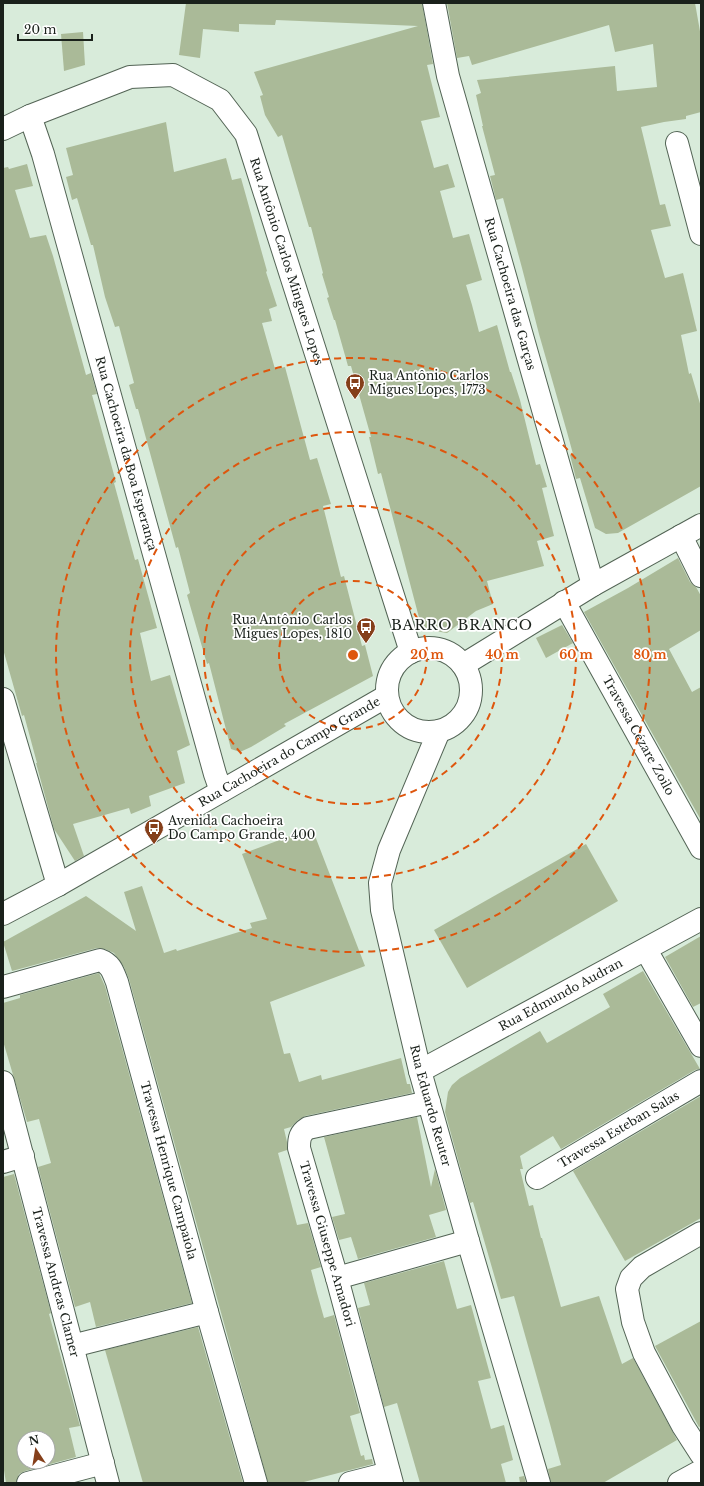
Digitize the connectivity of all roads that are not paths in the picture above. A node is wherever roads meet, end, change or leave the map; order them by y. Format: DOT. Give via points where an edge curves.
graph roads {
  1 [pos="434,3"];
  2 [pos="30,116"];
  3 [pos="3,129"];
  4 [pos="677,143"];
  5 [pos="701,234"];
  6 [pos="701,525"];
  7 [pos="681,536"];
  8 [pos="701,576"];
  9 [pos="593,585"];
  10 [pos="564,602"];
  11 [pos="411,652"];
  12 [pos="463,665"];
  13 [pos="387,696"];
  14 [pos="3,699"];
  15 [pos="439,731"];
  16 [pos="221,791"];
  17 [pos="701,848"];
  18 [pos="58,885"];
  19 [pos="3,914"];
  20 [pos="701,919"];
  21 [pos="646,950"];
  22 [pos="3,987"];
  23 [pos="701,1046"];
  24 [pos="420,1071"];
  25 [pos="701,1081"];
  26 [pos="3,1082"];
  27 [pos="429,1102"];
  28 [pos="13,1159"];
  29 [pos="537,1178"];
  30 [pos="701,1233"];
  31 [pos="468,1241"];
  32 [pos="337,1278"];
  33 [pos="207,1312"];
  34 [pos="72,1346"];
  35 [pos="701,1454"];
  36 [pos="701,1471"];
  37 [pos="105,1473"];
  38 [pos="390,1478"];
  39 [pos="28,1483"];
  40 [pos="256,1483"];
  41 [pos="350,1483"];
  42 [pos="538,1483"];
  43 [pos="679,1483"];
  1 -- 9 [label="street, Rua Cachoeira das Garças" via="448,76"];
  2 -- 3 [label="street, Rua Antônio Carlos Mingues Lopes"];
  2 -- 11 [label="street, Rua Antônio Carlos Mingues Lopes" via="130,77 173,75 220,100 246,134"];
  2 -- 16 [label="street, Rua Cachoeira da Boa Esperança" via="43,154"];
  4 -- 5 [label="street"];
  6 -- 7 [label="street"];
  7 -- 8 [label="street"];
  7 -- 9 [label="street"];
  9 -- 10 [label="street"];
  10 -- 12 [label="street"];
  10 -- 17 [label="street, Travessa Cézare Zoilo"];
  11 -- 12 [label="street, Rua Cachoeira do Campo Grande" via="425,648 439,649 453,655"];
  11 -- 13 [label="street, Rua Cachoeira do Campo Grande" via="400,660 392,671"];
  12 -- 15 [label="street, Rua Cachoeira do Campo Grande" via="470,678 472,692 469,706 461,719"];
  13 -- 15 [label="street, Rua Cachoeira do Campo Grande" via="391,710 410,728 423,732"];
  13 -- 16 [label="street, Rua Cachoeira do Campo Grande"];
  14 -- 18 [label="street"];
  15 -- 24 [label="street, Rua Eduardo Reuter" via="390,850 380,883 382,910"];
  16 -- 18 [label="street, Rua Cachoeira do Campo Grande"];
  18 -- 19 [label="street, Rua Cachoeira do Campo Grande"];
  20 -- 21 [label="street, Rua Edmundo Audran"];
  21 -- 23 [label="street"];
  21 -- 24 [label="street, Rua Edmundo Audran"];
  22 -- 33 [label="street, Travessa Henrique Campaiola" via="100,960 107,962 117,982"];
  24 -- 27 [label="street, Rua Eduardo Reuter"];
  25 -- 29 [label="street, Travessa Esteban Salas"];
  26 -- 28 [label="street, Travessa Andreas Clamer"];
  27 -- 31 [label="street, Rua Eduardo Reuter"];
  27 -- 32 [label="street, Travessa Giuseppe Amadori" via="302,1131 299,1148"];
  28 -- 34 [label="street, Travessa Andreas Clamer"];
  30 -- 35 [label="street" via="642,1267 631,1278 627,1289 633,1322 644,1353"];
  31 -- 32 [label="street"];
  31 -- 42 [label="street, Rua Eduardo Reuter"];
  32 -- 38 [label="street, Travessa Giuseppe Amadori"];
  33 -- 34 [label="street"];
  33 -- 40 [label="street, Travessa Henrique Campaiola"];
  34 -- 37 [label="street, Travessa Andreas Clamer"];
  36 -- 43 [label="street"];
  37 -- 39 [label="street"];
  38 -- 41 [label="street"];
}
